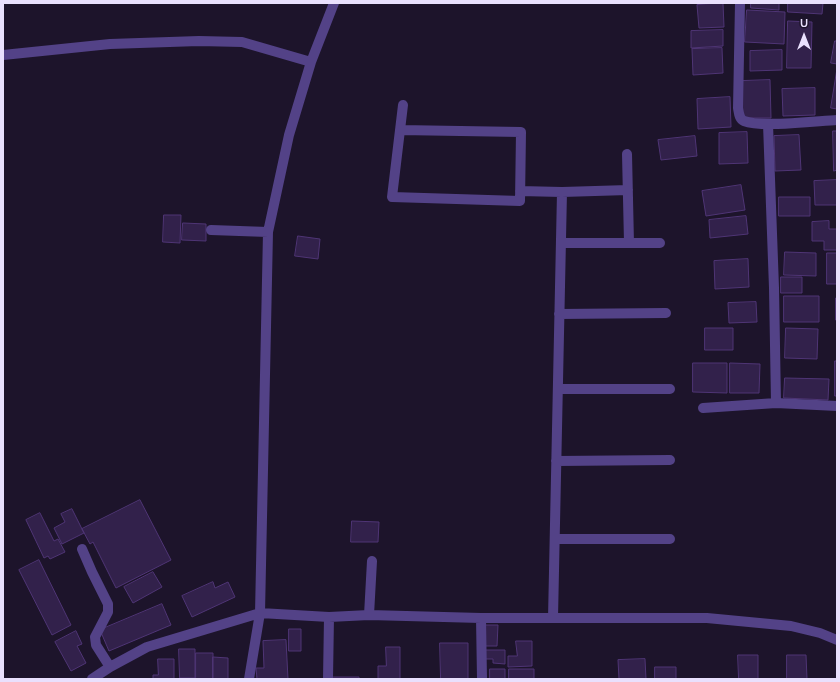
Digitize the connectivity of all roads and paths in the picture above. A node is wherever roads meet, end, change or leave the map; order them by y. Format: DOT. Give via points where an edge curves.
graph roads {
  1 [pos="334,3"];
  2 [pos="740,3"];
  3 [pos="3,56"];
  4 [pos="311,62"];
  5 [pos="403,105"];
  6 [pos="837,120"];
  7 [pos="768,124"];
  8 [pos="400,130"];
  9 [pos="627,154"];
  10 [pos="628,190"];
  11 [pos="520,191"];
  12 [pos="562,192"];
  13 [pos="211,230"];
  14 [pos="268,232"];
  15 [pos="561,243"];
  16 [pos="629,243"];
  17 [pos="660,243"];
  18 [pos="666,313"];
  19 [pos="559,314"];
  20 [pos="558,389"];
  21 [pos="670,389"];
  22 [pos="776,403"];
  23 [pos="837,406"];
  24 [pos="703,408"];
  25 [pos="670,460"];
  26 [pos="556,461"];
  27 [pos="555,539"];
  28 [pos="670,539"];
  29 [pos="82,549"];
  30 [pos="372,561"];
  31 [pos="260,613"];
  32 [pos="369,615"];
  33 [pos="329,617"];
  34 [pos="481,618"];
  35 [pos="553,618"];
  36 [pos="837,640"];
  37 [pos="110,667"];
  38 [pos="92,679"];
  39 [pos="249,679"];
  40 [pos="328,679"];
  41 [pos="482,679"];
  1 -- 4 [label="street"];
  2 -- 7 [label="street" via="739,116 744,121"];
  3 -- 4 [label="street" via="110,44 199,41 242,42"];
  4 -- 14 [label="street" via="289,135"];
  5 -- 8 [label="street"];
  6 -- 7 [label="street"];
  7 -- 22 [label="street"];
  8 -- 11 [label="street" via="521,132"];
  8 -- 11 [label="street" via="392,197 520,201"];
  9 -- 10 [label="street"];
  10 -- 12 [label="street"];
  10 -- 16 [label="street"];
  11 -- 12 [label="street"];
  12 -- 15 [label="street"];
  13 -- 14 [label="street"];
  14 -- 31 [label="street"];
  15 -- 16 [label="street"];
  15 -- 19 [label="street"];
  16 -- 17 [label="street"];
  18 -- 19 [label="street"];
  19 -- 20 [label="street"];
  20 -- 21 [label="street"];
  20 -- 26 [label="street"];
  22 -- 23 [label="street"];
  22 -- 24 [label="street"];
  25 -- 26 [label="street"];
  26 -- 27 [label="street"];
  27 -- 28 [label="street"];
  27 -- 35 [label="street"];
  29 -- 37 [label="street" via="108,604 108,612 95,637 96,644"];
  30 -- 32 [label="street"];
  31 -- 33 [label="street"];
  31 -- 37 [label="street" via="147,646"];
  31 -- 39 [label="street"];
  32 -- 33 [label="street"];
  32 -- 34 [label="street"];
  33 -- 40 [label="street"];
  34 -- 35 [label="street"];
  34 -- 41 [label="street"];
  35 -- 36 [label="street" via="707,618 791,626"];
  37 -- 38 [label="street"];
}
